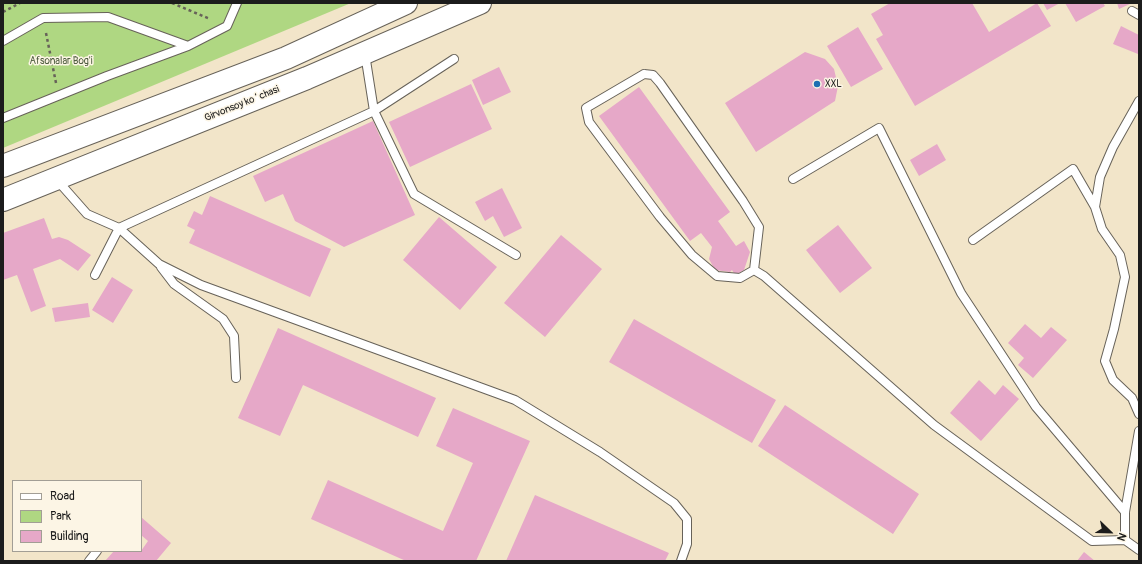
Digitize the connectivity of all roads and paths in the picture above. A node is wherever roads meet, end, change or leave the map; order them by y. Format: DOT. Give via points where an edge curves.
graph roads {
  1 [pos="20,3"];
  2 [pos="172,3"];
  3 [pos="237,3"];
  4 [pos="406,3"];
  5 [pos="480,3"];
  6 [pos="3,12"];
  7 [pos="43,18"];
  8 [pos="227,26"];
  9 [pos="3,41"];
  10 [pos="188,46"];
  11 [pos="365,53"];
  12 [pos="454,59"];
  13 [pos="58,96"];
  14 [pos="1139,101"];
  15 [pos="374,112"];
  16 [pos="3,118"];
  17 [pos="43,150"];
  18 [pos="3,166"];
  19 [pos="56,179"];
  20 [pos="793,179"];
  21 [pos="3,200"];
  22 [pos="1095,208"];
  23 [pos="119,228"];
  24 [pos="973,240"];
  25 [pos="516,255"];
  26 [pos="159,264"];
  27 [pos="754,270"];
  28 [pos="95,276"];
  29 [pos="236,378"];
  30 [pos="1139,414"];
  31 [pos="1139,431"];
  32 [pos="1125,512"];
  33 [pos="1125,540"];
  34 [pos="1139,550"];
  35 [pos="96,552"];
  36 [pos="89,561"];
  37 [pos="681,561"];
  1 -- 6 [label="path"];
  2 -- 8 [label="path"];
  3 -- 8 [label="lane"];
  4 -- 17 [label="main road" via="286,58"];
  5 -- 11 [label="main road, Girvonsoy koʻchasi"];
  7 -- 9 [label="lane"];
  7 -- 10 [label="lane" via="108,17"];
  7 -- 13 [label="path"];
  8 -- 10 [label="lane"];
  10 -- 13 [label="lane"];
  11 -- 15 [label="lane"];
  11 -- 19 [label="main road, Girvonsoy koʻchasi"];
  12 -- 15 [label="lane"];
  13 -- 16 [label="lane"];
  14 -- 22 [label="lane" via="1112,146 1100,177"];
  15 -- 23 [label="lane"];
  15 -- 25 [label="lane" via="414,194"];
  17 -- 18 [label="main road"];
  17 -- 19 [label="main road"];
  19 -- 21 [label="main road, Girvonsoy koʻchasi"];
  19 -- 23 [label="lane" via="87,214"];
  20 -- 32 [label="lane" via="879,128 961,293 1036,407"];
  22 -- 24 [label="lane" via="1073,169"];
  22 -- 30 [label="lane" via="1102,229 1120,255 1125,277 1105,361 1113,380 1132,398"];
  23 -- 26 [label="lane"];
  23 -- 28 [label="lane"];
  26 -- 29 [label="lane" via="174,284 222,319 234,336"];
  26 -- 37 [label="lane" via="201,285 516,400 600,452 674,503 687,519 687,544"];
  27 -- 27 [label="lane" via="740,278 717,276 692,255 589,122 586,108 644,74 653,75 759,227"];
  27 -- 33 [label="lane" via="934,425 1092,541"];
  31 -- 32 [label="lane"];
  32 -- 33 [label="lane"];
  33 -- 34 [label="lane"];
  35 -- 36 [label="lane"];
}
